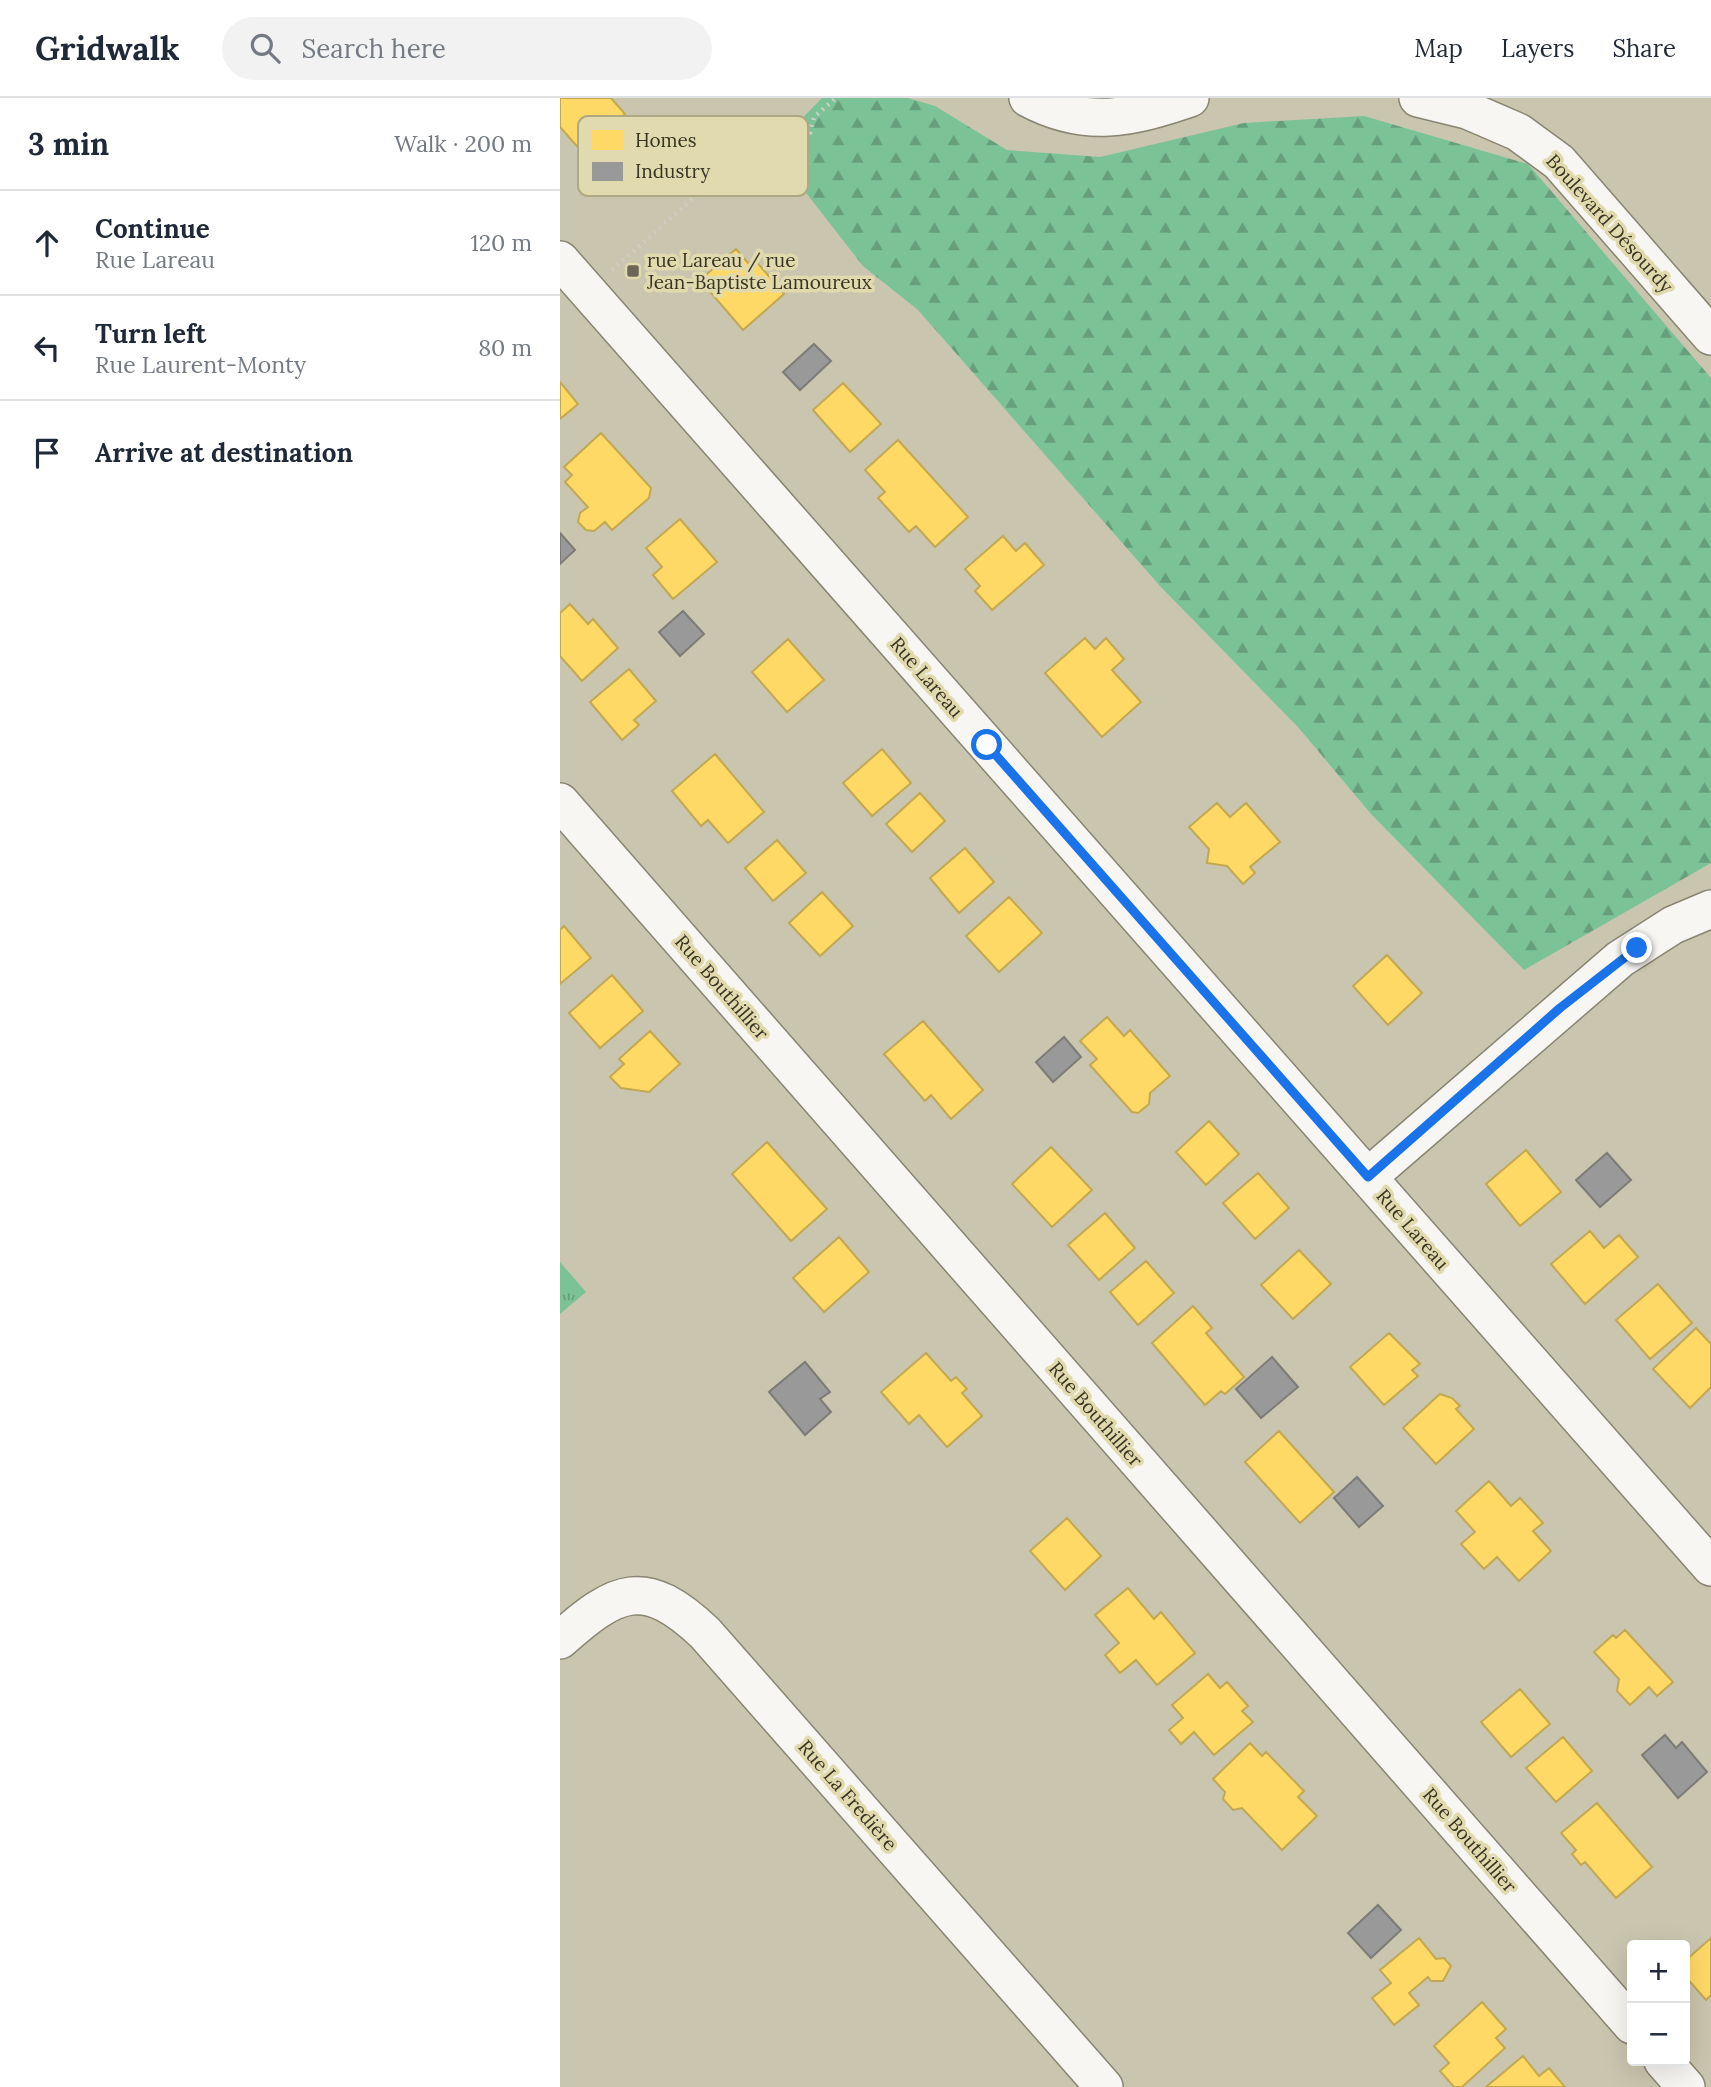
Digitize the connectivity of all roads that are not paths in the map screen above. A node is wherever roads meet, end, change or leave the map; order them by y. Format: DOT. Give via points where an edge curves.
graph roads {
  1 [pos="1028,98"];
  2 [pos="1190,98"];
  3 [pos="1418,98"];
  4 [pos="569,276"];
  5 [pos="1711,336"];
  6 [pos="560,802"];
  7 [pos="1711,909"];
  8 [pos="1368,1177"];
  9 [pos="1711,1567"];
  10 [pos="560,1640"];
  11 [pos="1627,2019"];
  12 [pos="1667,2066"];
  13 [pos="1104,2087"];
  14 [pos="1686,2087"];
  1 -- 2 [label="street" via="1053,111 1096,120 1159,109"];
  3 -- 5 [label="street, Boulevard Désourdy" via="1467,110 1518,132 1559,162"];
  4 -- 8 [label="street, Rue Lareau"];
  6 -- 11 [label="street, Rue Bouthillier"];
  7 -- 8 [label="street" via="1673,925 1620,959"];
  8 -- 9 [label="street, Rue Lareau"];
  10 -- 13 [label="street, Rue La Fredière" via="612,1600 648,1594 679,1608"];
  12 -- 14 [label="street"];
}
